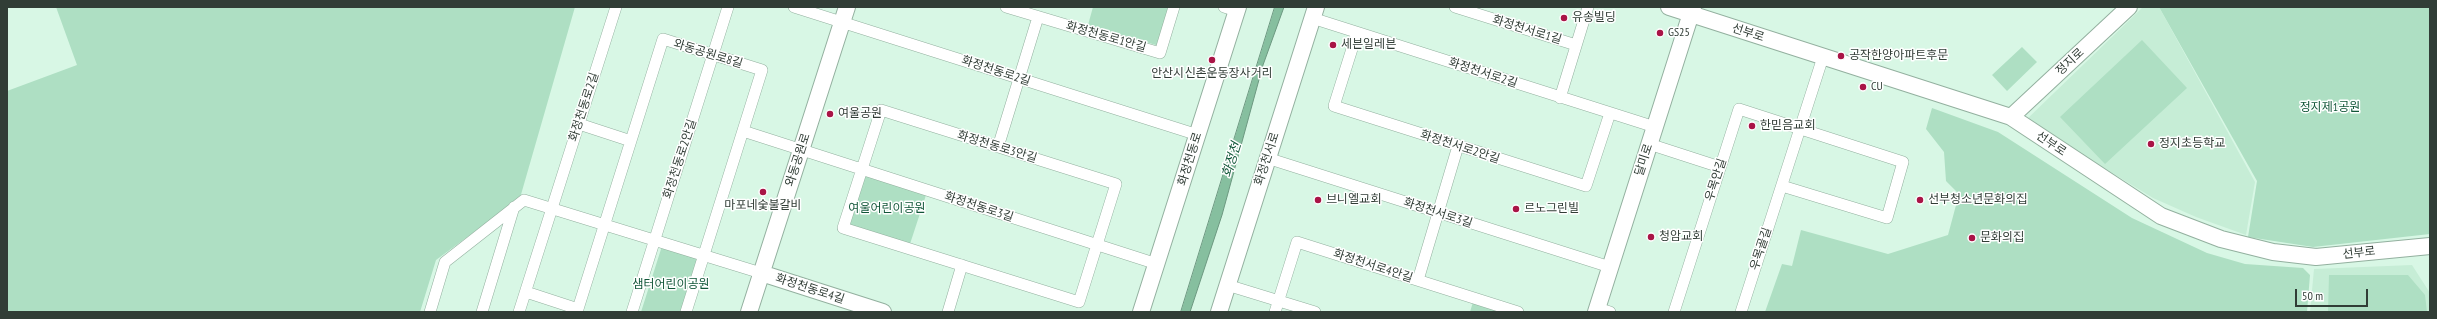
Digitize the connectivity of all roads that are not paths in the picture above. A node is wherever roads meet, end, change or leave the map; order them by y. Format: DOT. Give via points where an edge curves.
graph roads {
  1 [pos="616,7"];
  2 [pos="728,7"];
  3 [pos="794,7"];
  4 [pos="847,7"];
  5 [pos="1006,7"];
  6 [pos="1174,7"];
  7 [pos="1455,7"];
  8 [pos="1588,7"];
  9 [pos="1669,7"];
  10 [pos="2129,7"];
  11 [pos="1233,8"];
  12 [pos="1692,11"];
  13 [pos="1314,13"];
  14 [pos="1038,17"];
  15 [pos="842,22"];
  16 [pos="1357,33"];
  17 [pos="1576,45"];
  18 [pos="713,55"];
  19 [pos="1823,57"];
  20 [pos="1020,78"];
  21 [pos="1560,98"];
  22 [pos="1610,113"];
  23 [pos="2011,117"];
  24 [pos="579,124"];
  25 [pos="1655,127"];
  26 [pos="1800,128"];
  27 [pos="743,131"];
  28 [pos="1198,134"];
  29 [pos="631,141"];
  30 [pos="1649,144"];
  31 [pos="1458,146"];
  32 [pos="998,147"];
  33 [pos="802,149"];
  34 [pos="1267,158"];
  35 [pos="1720,168"];
  36 [pos="862,169"];
  37 [pos="1782,186"];
  38 [pos="514,207"];
  39 [pos="552,207"];
  40 [pos="1438,213"];
  41 [pos="605,224"];
  42 [pos="655,240"];
  43 [pos="1097,244"];
  44 [pos="2430,246"];
  45 [pos="704,255"];
  46 [pos="1157,264"];
  47 [pos="962,265"];
  48 [pos="1610,267"];
  49 [pos="761,273"];
  50 [pos="1418,280"];
  51 [pos="1227,285"];
  52 [pos="526,292"];
  53 [pos="1278,300"];
  54 [pos="578,310"];
  55 [pos="1601,311"];
  56 [pos="430,312"];
  57 [pos="482,312"];
  58 [pos="519,312"];
  59 [pos="632,312"];
  60 [pos="686,312"];
  61 [pos="749,312"];
  62 [pos="883,312"];
  63 [pos="948,312"];
  64 [pos="1141,312"];
  65 [pos="1219,312"];
  66 [pos="1275,312"];
  67 [pos="1315,312"];
  68 [pos="1518,312"];
  69 [pos="1674,312"];
  70 [pos="1741,312"];
  1 -- 24 [label="street, 화정천동로2길"];
  2 -- 18 [label="street, 화정천동로2안길"];
  3 -- 15 [label="street, 화정천동로2길"];
  4 -- 15 [label="street, 와동공원로"];
  5 -- 14 [label="street, 화정천동로1안길"];
  6 -- 14 [label="street, 화정천동로1안길" via="1160,53"];
  7 -- 17 [label="street, 화정천서로1길"];
  8 -- 17 [label="street"];
  9 -- 12 [label="street, 선부로"];
  10 -- 23 [label="street, 정지로"];
  11 -- 28 [label="street, 화정천동로"];
  12 -- 19 [label="street, 선부로"];
  12 -- 25 [label="street, 달미로"];
  13 -- 16 [label="street, 화정천서로2길"];
  13 -- 34 [label="street, 화정천서로"];
  14 -- 20 [label="street"];
  15 -- 20 [label="street, 화정천동로2길"];
  15 -- 33 [label="street, 와동공원로"];
  16 -- 21 [label="street, 화정천서로2길"];
  16 -- 31 [label="street, 화정천서로2안길" via="1334,106"];
  17 -- 21 [label="street"];
  18 -- 27 [label="street, 와동공원로8길" via="762,70"];
  18 -- 29 [label="street, 와동공원로8길" via="663,39"];
  18 -- 42 [label="street, 화정천동로2안길"];
  19 -- 23 [label="street, 선부로"];
  19 -- 26 [label="street, 우목골길"];
  20 -- 28 [label="street, 화정천동로2길"];
  20 -- 32 [label="street"];
  21 -- 22 [label="street, 화정천서로2길"];
  22 -- 25 [label="street, 화정천서로2길"];
  22 -- 31 [label="street, 화정천서로2안길" via="1586,186"];
  23 -- 44 [label="street, 선부로" via="2161,216 2221,239 2273,252 2316,257"];
  24 -- 29 [label="street"];
  24 -- 39 [label="street, 화정천동로2길"];
  25 -- 30 [label="street, 달미로"];
  26 -- 35 [label="street, 우목안길" via="1739,109"];
  26 -- 37 [label="street, 우목골길"];
  26 -- 37 [label="street" via="1903,162 1887,218"];
  27 -- 33 [label="street, 화정천동로3길"];
  27 -- 45 [label="street, 와동공원로8길"];
  28 -- 46 [label="street, 화정천동로"];
  29 -- 41 [label="street, 와동공원로8길"];
  30 -- 35 [label="street"];
  30 -- 48 [label="street, 달미로"];
  31 -- 40 [label="street"];
  32 -- 36 [label="street, 화정천동로3안길" via="881,110"];
  32 -- 43 [label="street, 화정천동로3안길" via="1116,184"];
  33 -- 36 [label="street, 화정천동로3길"];
  33 -- 49 [label="street, 와동공원로"];
  34 -- 40 [label="street, 화정천서로3길"];
  34 -- 51 [label="street, 화정천서로"];
  35 -- 69 [label="street, 우목안길"];
  36 -- 43 [label="street, 화정천동로3길"];
  36 -- 47 [label="street, 화정천동로3안길" via="844,228"];
  37 -- 70 [label="street, 우목골길"];
  38 -- 39 [label="street" via="524,200"];
  38 -- 56 [label="street" via="445,262"];
  38 -- 57 [label="street"];
  39 -- 41 [label="street"];
  39 -- 52 [label="street, 화정천동로2길"];
  40 -- 48 [label="street, 화정천서로3길"];
  40 -- 50 [label="street"];
  41 -- 42 [label="street"];
  41 -- 54 [label="street, 와동공원로8길"];
  42 -- 45 [label="street"];
  42 -- 59 [label="street, 화정천동로2안길"];
  43 -- 46 [label="street, 화정천동로3길"];
  43 -- 47 [label="street, 화정천동로3안길" via="1079,302"];
  45 -- 49 [label="street"];
  45 -- 60 [label="street, 와동공원로8길"];
  46 -- 64 [label="street, 화정천동로"];
  47 -- 63 [label="street"];
  48 -- 55 [label="street, 달미로"];
  49 -- 61 [label="street, 와동공원로"];
  49 -- 62 [label="street, 화정천동로4길"];
  50 -- 53 [label="street, 화정천서로4안길" via="1297,242"];
  50 -- 68 [label="street, 화정천서로4안길"];
  51 -- 53 [label="street"];
  51 -- 65 [label="street, 화정천서로"];
  52 -- 54 [label="street"];
  52 -- 58 [label="street, 화정천동로2길"];
  53 -- 66 [label="street, 화정천서로4안길"];
  53 -- 67 [label="street"];
}
